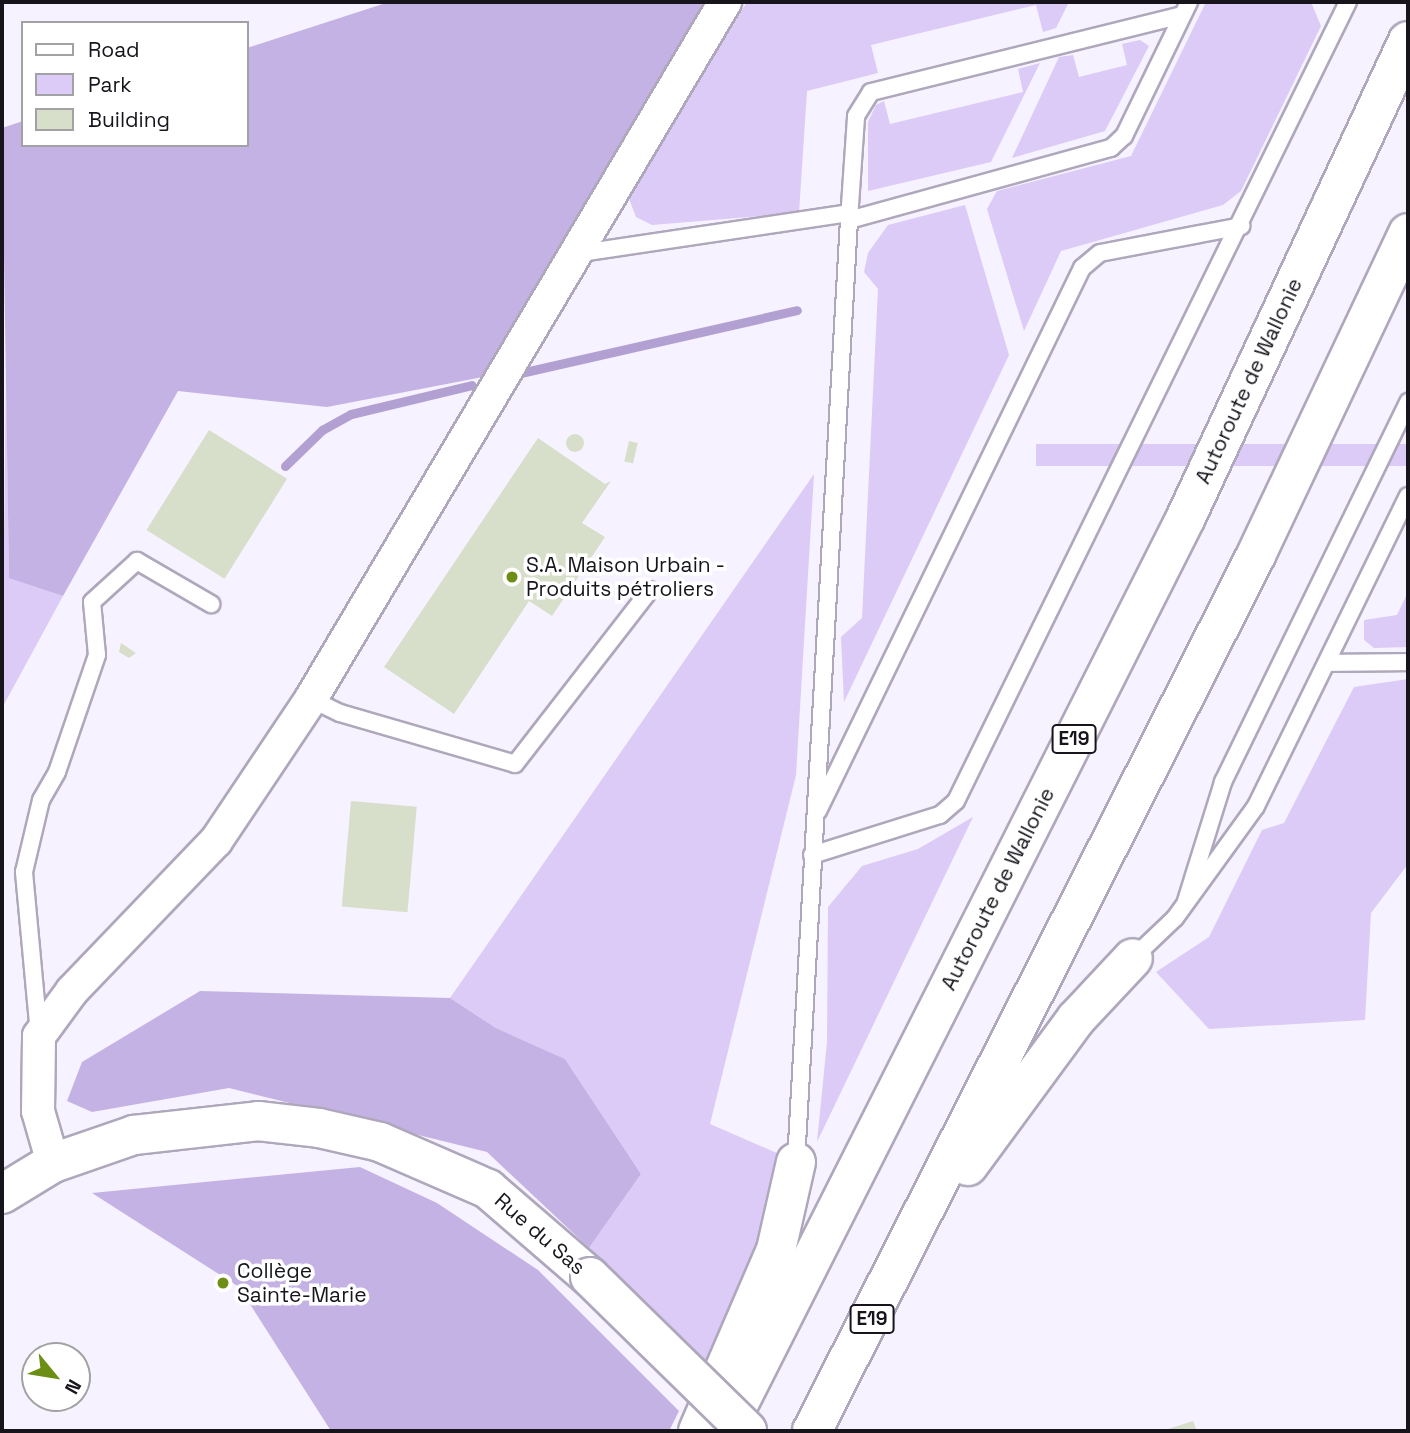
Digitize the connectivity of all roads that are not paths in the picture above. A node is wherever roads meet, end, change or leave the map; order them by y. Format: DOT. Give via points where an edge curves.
graph roads {
  1 [pos="725,2"];
  2 [pos="1348,2"];
  3 [pos="1186,8"];
  4 [pos="1408,41"];
  5 [pos="849,216"];
  6 [pos="1241,226"];
  7 [pos="1408,233"];
  8 [pos="573,254"];
  9 [pos="1408,402"];
  10 [pos="1408,496"];
  11 [pos="650,590"];
  12 [pos="211,604"];
  13 [pos="1408,662"];
  14 [pos="1328,663"];
  15 [pos="311,699"];
  16 [pos="814,818"];
  17 [pos="812,855"];
  18 [pos="1186,901"];
  19 [pos="1133,958"];
  20 [pos="39,1036"];
  21 [pos="796,1162"];
  22 [pos="52,1163"];
  23 [pos="2,1194"];
  24 [pos="931,1206"];
  25 [pos="698,1431"];
  26 [pos="725,1431"];
  27 [pos="747,1431"];
  28 [pos="812,1431"];
  1 -- 8 [label="street"];
  2 -- 6 [label="lane"];
  3 -- 5 [label="lane" via="1124,136 1111,148"];
  3 -- 5 [label="lane" via="871,92 856,116"];
  4 -- 26 [label="main road, Autoroute de Wallonie / E19" via="1186,517"];
  5 -- 8 [label="lane"];
  5 -- 16 [label="lane"];
  6 -- 16 [label="lane" via="1100,253 1082,268"];
  6 -- 17 [label="lane" via="956,801 940,816"];
  7 -- 24 [label="main road, E19"];
  8 -- 15 [label="street"];
  9 -- 18 [label="lane" via="1223,782"];
  10 -- 14 [label="lane"];
  11 -- 15 [label="lane" via="515,764 340,713"];
  12 -- 20 [label="lane" via="137,561 92,602 97,654 57,772 41,800 24,872"];
  13 -- 14 [label="lane"];
  14 -- 18 [label="lane" via="1256,806"];
  15 -- 20 [label="street" via="216,841 72,990"];
  16 -- 17 [label="lane"];
  17 -- 21 [label="lane"];
  18 -- 19 [label="lane"];
  19 -- 24 [label="main road" via="1076,1019 987,1145"];
  20 -- 22 [label="street" via="38,1111"];
  21 -- 25 [label="main road" via="776,1250"];
  22 -- 23 [label="main road, Rue du Sas"];
  22 -- 27 [label="main road, Rue du Sas, bridge" via="134,1135 202,1124 319,1128 380,1142 488,1189 590,1277"];
  24 -- 28 [label="main road, E19"];
}
